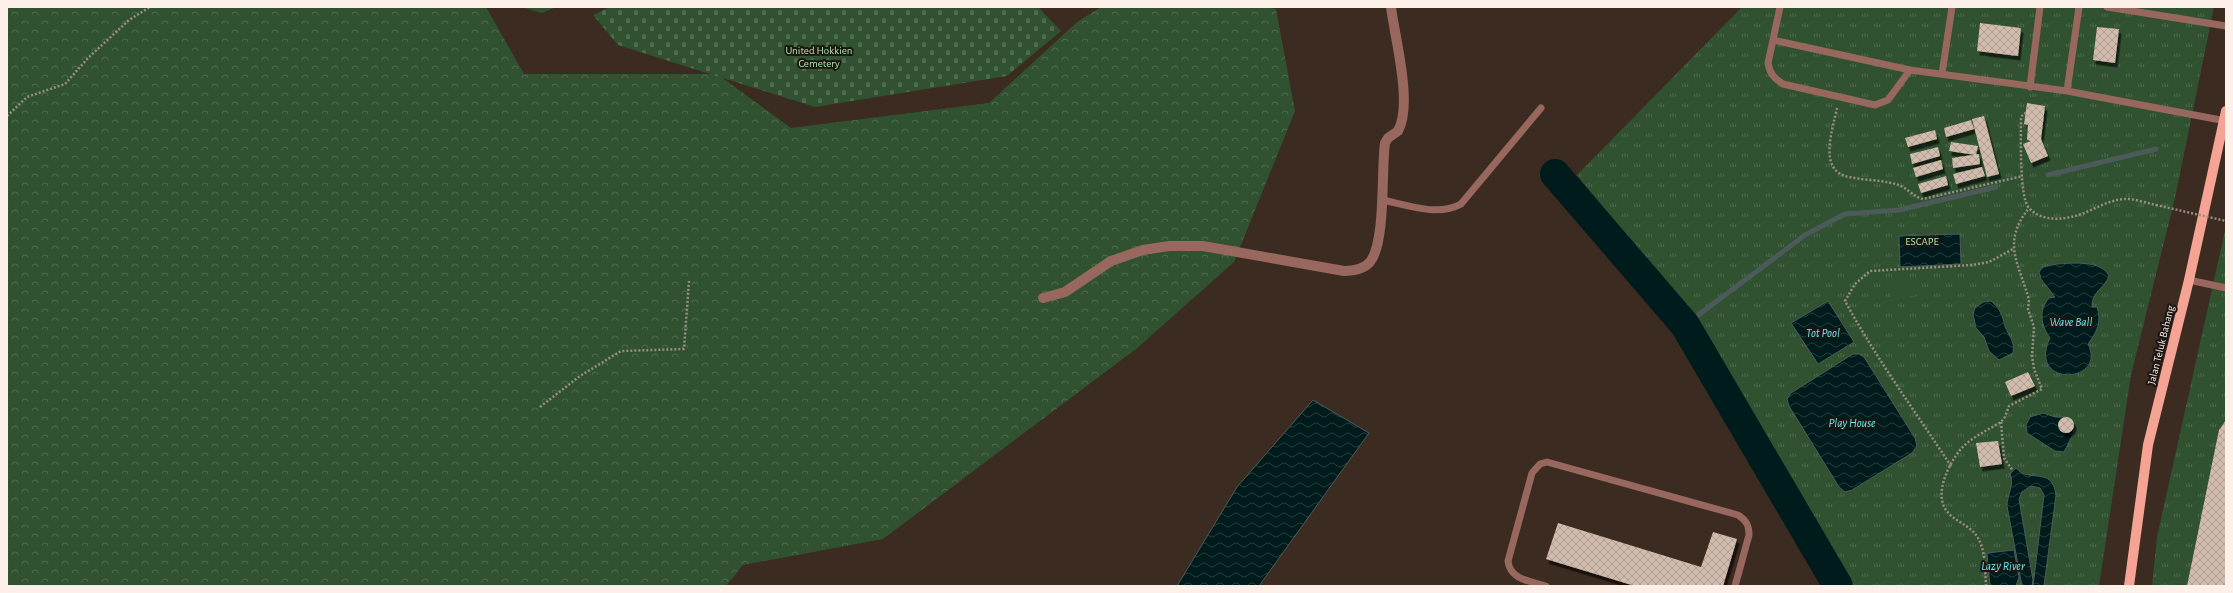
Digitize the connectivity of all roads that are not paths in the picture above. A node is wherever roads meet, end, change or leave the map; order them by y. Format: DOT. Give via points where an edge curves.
graph roads {
  1 [pos="1392,7"];
  2 [pos="1780,7"];
  3 [pos="1952,7"];
  4 [pos="2040,7"];
  5 [pos="2079,7"];
  6 [pos="2107,7"];
  7 [pos="2226,26"];
  8 [pos="1773,40"];
  9 [pos="1910,70"];
  10 [pos="1942,74"];
  11 [pos="2030,87"];
  12 [pos="2067,91"];
  13 [pos="1541,108"];
  14 [pos="2225,118"];
  15 [pos="1382,200"];
  16 [pos="2189,280"];
  17 [pos="2226,288"];
  18 [pos="1043,298"];
  19 [pos="1546,586"];
  20 [pos="1735,586"];
  21 [pos="2129,586"];
  1 -- 15 [label="street" via="1404,98 1400,128 1385,143"];
  2 -- 8 [label="lane"];
  3 -- 10 [label="lane"];
  4 -- 11 [label="lane"];
  5 -- 12 [label="lane"];
  6 -- 7 [label="lane"];
  8 -- 9 [label="lane"];
  8 -- 9 [label="lane" via="1768,63 1769,71 1783,84 1875,105 1888,100"];
  9 -- 10 [label="lane"];
  10 -- 11 [label="lane"];
  11 -- 12 [label="lane"];
  12 -- 14 [label="lane"];
  13 -- 15 [label="lane" via="1455,207 1430,209"];
  14 -- 16 [label="main road, Jalan Teluk Bahang"];
  15 -- 18 [label="street" via="1374,255 1369,263 1353,271 1203,246 1169,246 1143,250 1111,261 1065,292"];
  16 -- 17 [label="lane"];
  16 -- 21 [label="main road, Jalan Teluk Bahang" via="2148,445"];
  19 -- 20 [label="lane" via="1515,576 1510,571 1508,560 1532,473 1540,464 1547,462 1743,518 1749,528 1749,535"];
}
